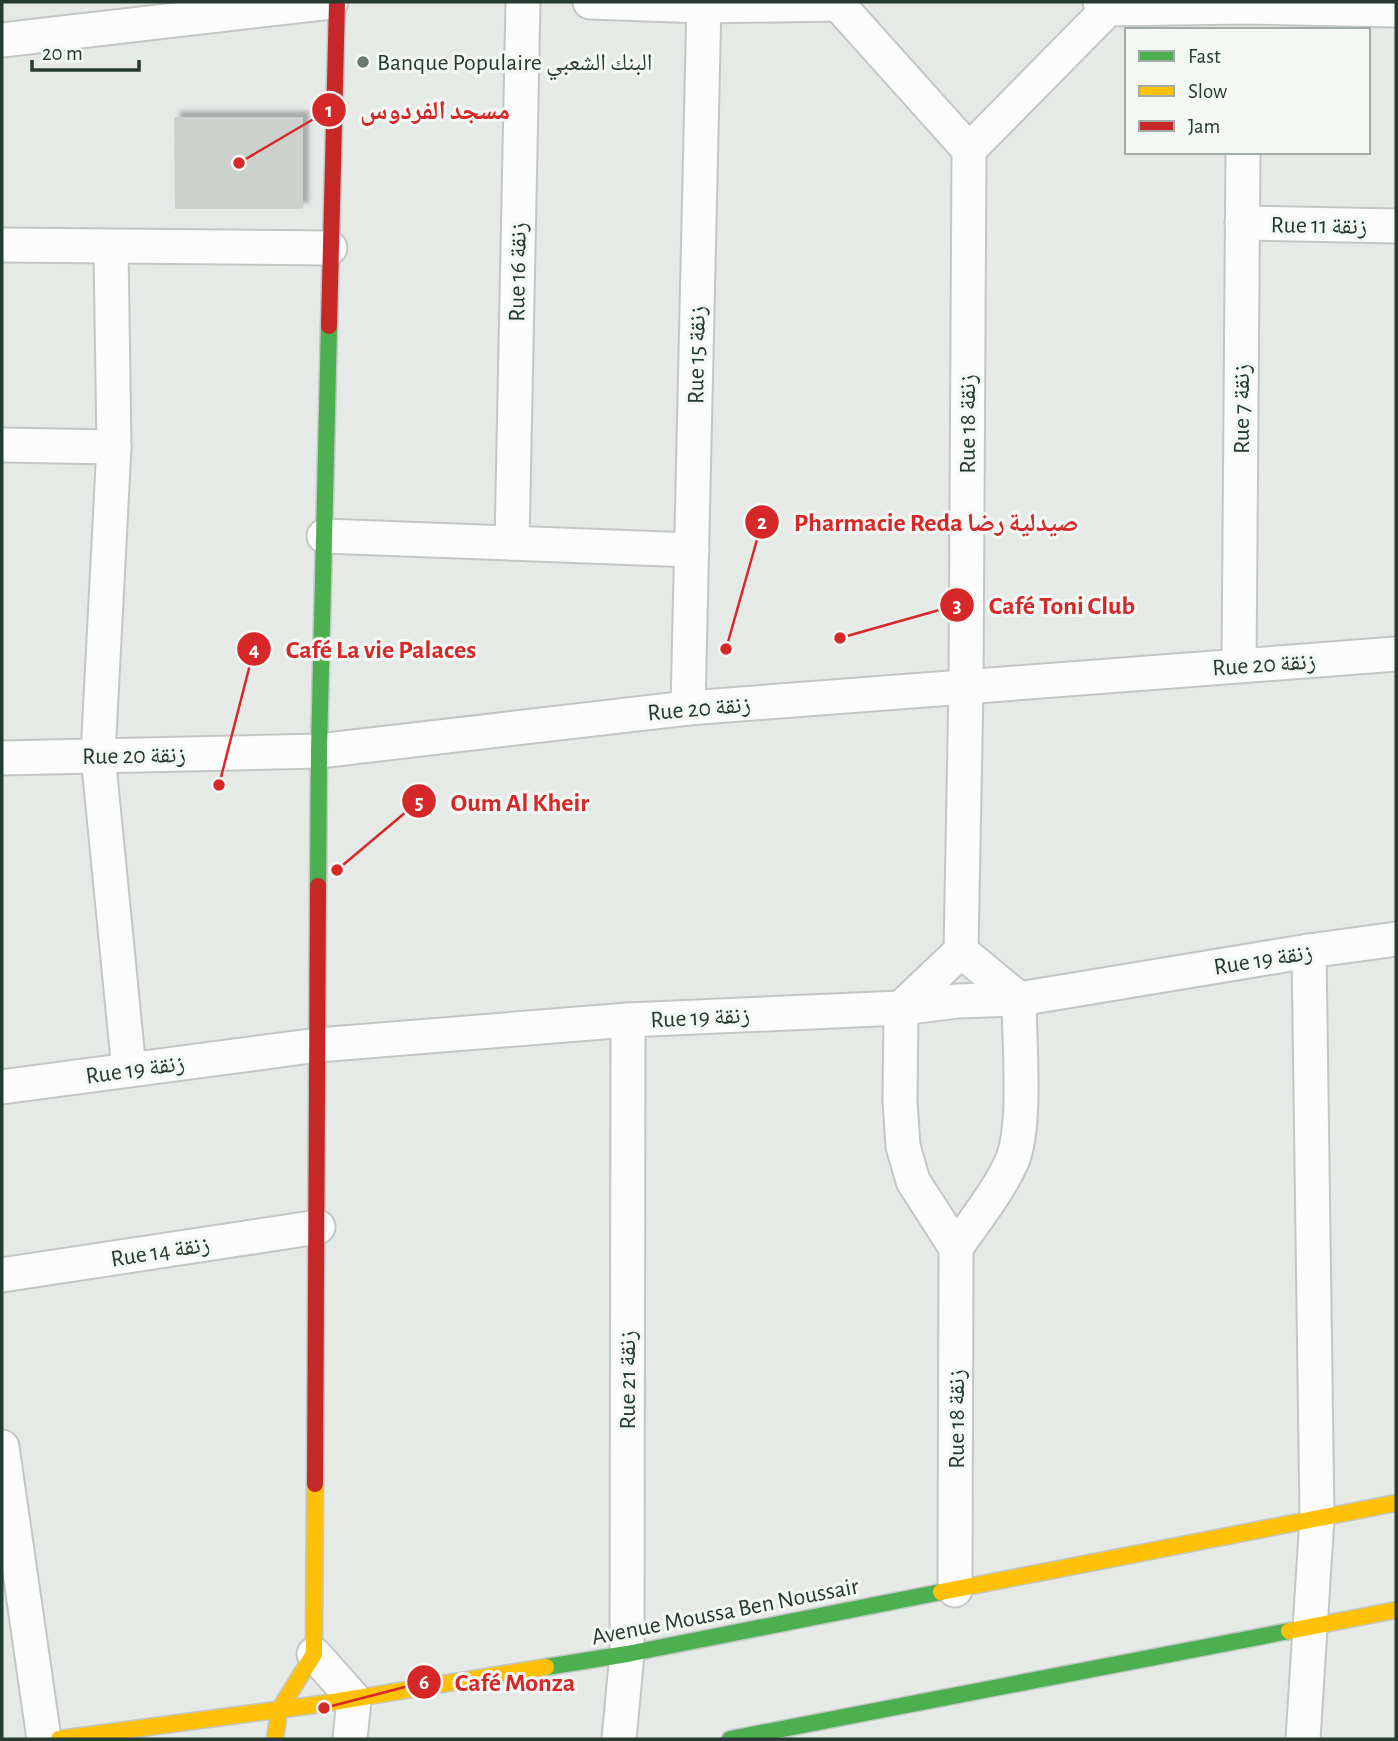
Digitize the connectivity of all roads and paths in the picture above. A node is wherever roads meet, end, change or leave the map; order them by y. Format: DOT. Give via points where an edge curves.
graph roads {
  1 [pos="331,2"];
  2 [pos="337,2"];
  3 [pos="523,2"];
  4 [pos="590,2"];
  5 [pos="840,3"];
  6 [pos="704,4"];
  7 [pos="1104,5"];
  8 [pos="1396,10"];
  9 [pos="1247,13"];
  10 [pos="98,15"];
  11 [pos="2,40"];
  12 [pos="969,150"];
  13 [pos="1243,154"];
  14 [pos="1242,223"];
  15 [pos="1396,226"];
  16 [pos="2,245"];
  17 [pos="111,248"];
  18 [pos="330,248"];
  19 [pos="2,445"];
  20 [pos="114,447"];
  21 [pos="324,536"];
  22 [pos="512,543"];
  23 [pos="692,550"];
  24 [pos="1396,654"];
  25 [pos="1240,665"];
  26 [pos="966,688"];
  27 [pos="688,708"];
  28 [pos="319,751"];
  29 [pos="98,755"];
  30 [pos="2,758"];
  31 [pos="1396,939"];
  32 [pos="961,951"];
  33 [pos="1309,951"];
  34 [pos="1019,999"];
  35 [pos="901,1008"];
  36 [pos="628,1020"];
  37 [pos="318,1045"];
  38 [pos="129,1070"];
  39 [pos="2,1087"];
  40 [pos="318,1227"];
  41 [pos="956,1248"];
  42 [pos="2,1275"];
  43 [pos="3,1456"];
  44 [pos="1396,1503"];
  45 [pos="1317,1518"];
  46 [pos="956,1590"];
  47 [pos="1396,1610"];
  48 [pos="1311,1626"];
  49 [pos="314,1654"];
  50 [pos="627,1654"];
  51 [pos="354,1699"];
  52 [pos="279,1710"];
  53 [pos="44,1739"];
  54 [pos="59,1739"];
  55 [pos="275,1739"];
  56 [pos="349,1739"];
  57 [pos="619,1739"];
  58 [pos="730,1739"];
  59 [pos="1303,1739"];
  1 -- 10 [label="street"];
  2 -- 18 [label="street"];
  3 -- 22 [label="street, Rue 16 زنقة"];
  4 -- 6 [label="street"];
  5 -- 6 [label="street"];
  5 -- 12 [label="street"];
  6 -- 23 [label="street, Rue 15 زنقة"];
  7 -- 9 [label="street"];
  7 -- 12 [label="street"];
  8 -- 9 [label="street"];
  10 -- 11 [label="street"];
  12 -- 26 [label="street, Rue 18 زنقة"];
  13 -- 14 [label="street, Rue 7 زنقة"];
  14 -- 15 [label="street, Rue 11 زنقة"];
  14 -- 25 [label="street, Rue 7 زنقة"];
  16 -- 17 [label="street"];
  17 -- 18 [label="street"];
  17 -- 20 [label="street"];
  18 -- 21 [label="street"];
  19 -- 20 [label="street"];
  20 -- 29 [label="street"];
  21 -- 22 [label="street"];
  21 -- 28 [label="street"];
  22 -- 23 [label="street"];
  23 -- 27 [label="street, Rue 15 زنقة"];
  24 -- 25 [label="street, Rue 20 زنقة"];
  25 -- 26 [label="street, Rue 20 زنقة"];
  26 -- 27 [label="street, Rue 20 زنقة"];
  26 -- 32 [label="street, Rue 18 زنقة"];
  27 -- 28 [label="street, Rue 20 زنقة"];
  28 -- 29 [label="street, Rue 20 زنقة"];
  28 -- 37 [label="street"];
  29 -- 30 [label="street, Rue 20 زنقة"];
  29 -- 38 [label="street"];
  31 -- 33 [label="street, Rue 19 زنقة"];
  32 -- 34 [label="street"];
  32 -- 35 [label="street"];
  33 -- 34 [label="street, Rue 19 زنقة"];
  33 -- 45 [label="street"];
  34 -- 35 [label="street, Rue 19 زنقة"];
  34 -- 41 [label="street" via="1019,1126 1013,1158"];
  35 -- 36 [label="street, Rue 19 زنقة"];
  35 -- 41 [label="street" via="903,1146 913,1181"];
  36 -- 37 [label="street, Rue 19 زنقة"];
  36 -- 50 [label="street, Rue 21 زنقة"];
  37 -- 38 [label="street, Rue 19 زنقة"];
  37 -- 40 [label="street"];
  38 -- 39 [label="street, Rue 19 زنقة"];
  40 -- 42 [label="street, Rue 14 زنقة"];
  40 -- 49 [label="street"];
  41 -- 46 [label="street, Rue 18 زنقة"];
  43 -- 53 [label="street"];
  44 -- 45 [label="street, Avenue Moussa Ben Noussair"];
  45 -- 46 [label="street, Avenue Moussa Ben Noussair"];
  45 -- 48 [label="street"];
  46 -- 50 [label="street, Avenue Moussa Ben Noussair"];
  47 -- 48 [label="street"];
  48 -- 58 [label="street"];
  48 -- 59 [label="street"];
  49 -- 51 [label="street"];
  49 -- 52 [label="street"];
  50 -- 51 [label="street, Avenue Moussa Ben Noussair"];
  50 -- 57 [label="street, Rue 21 زنقة"];
  51 -- 52 [label="street, Avenue Moussa Ben Noussair"];
  51 -- 56 [label="street"];
  52 -- 54 [label="street, Avenue Moussa Ben Noussair"];
  52 -- 55 [label="street"];
}
